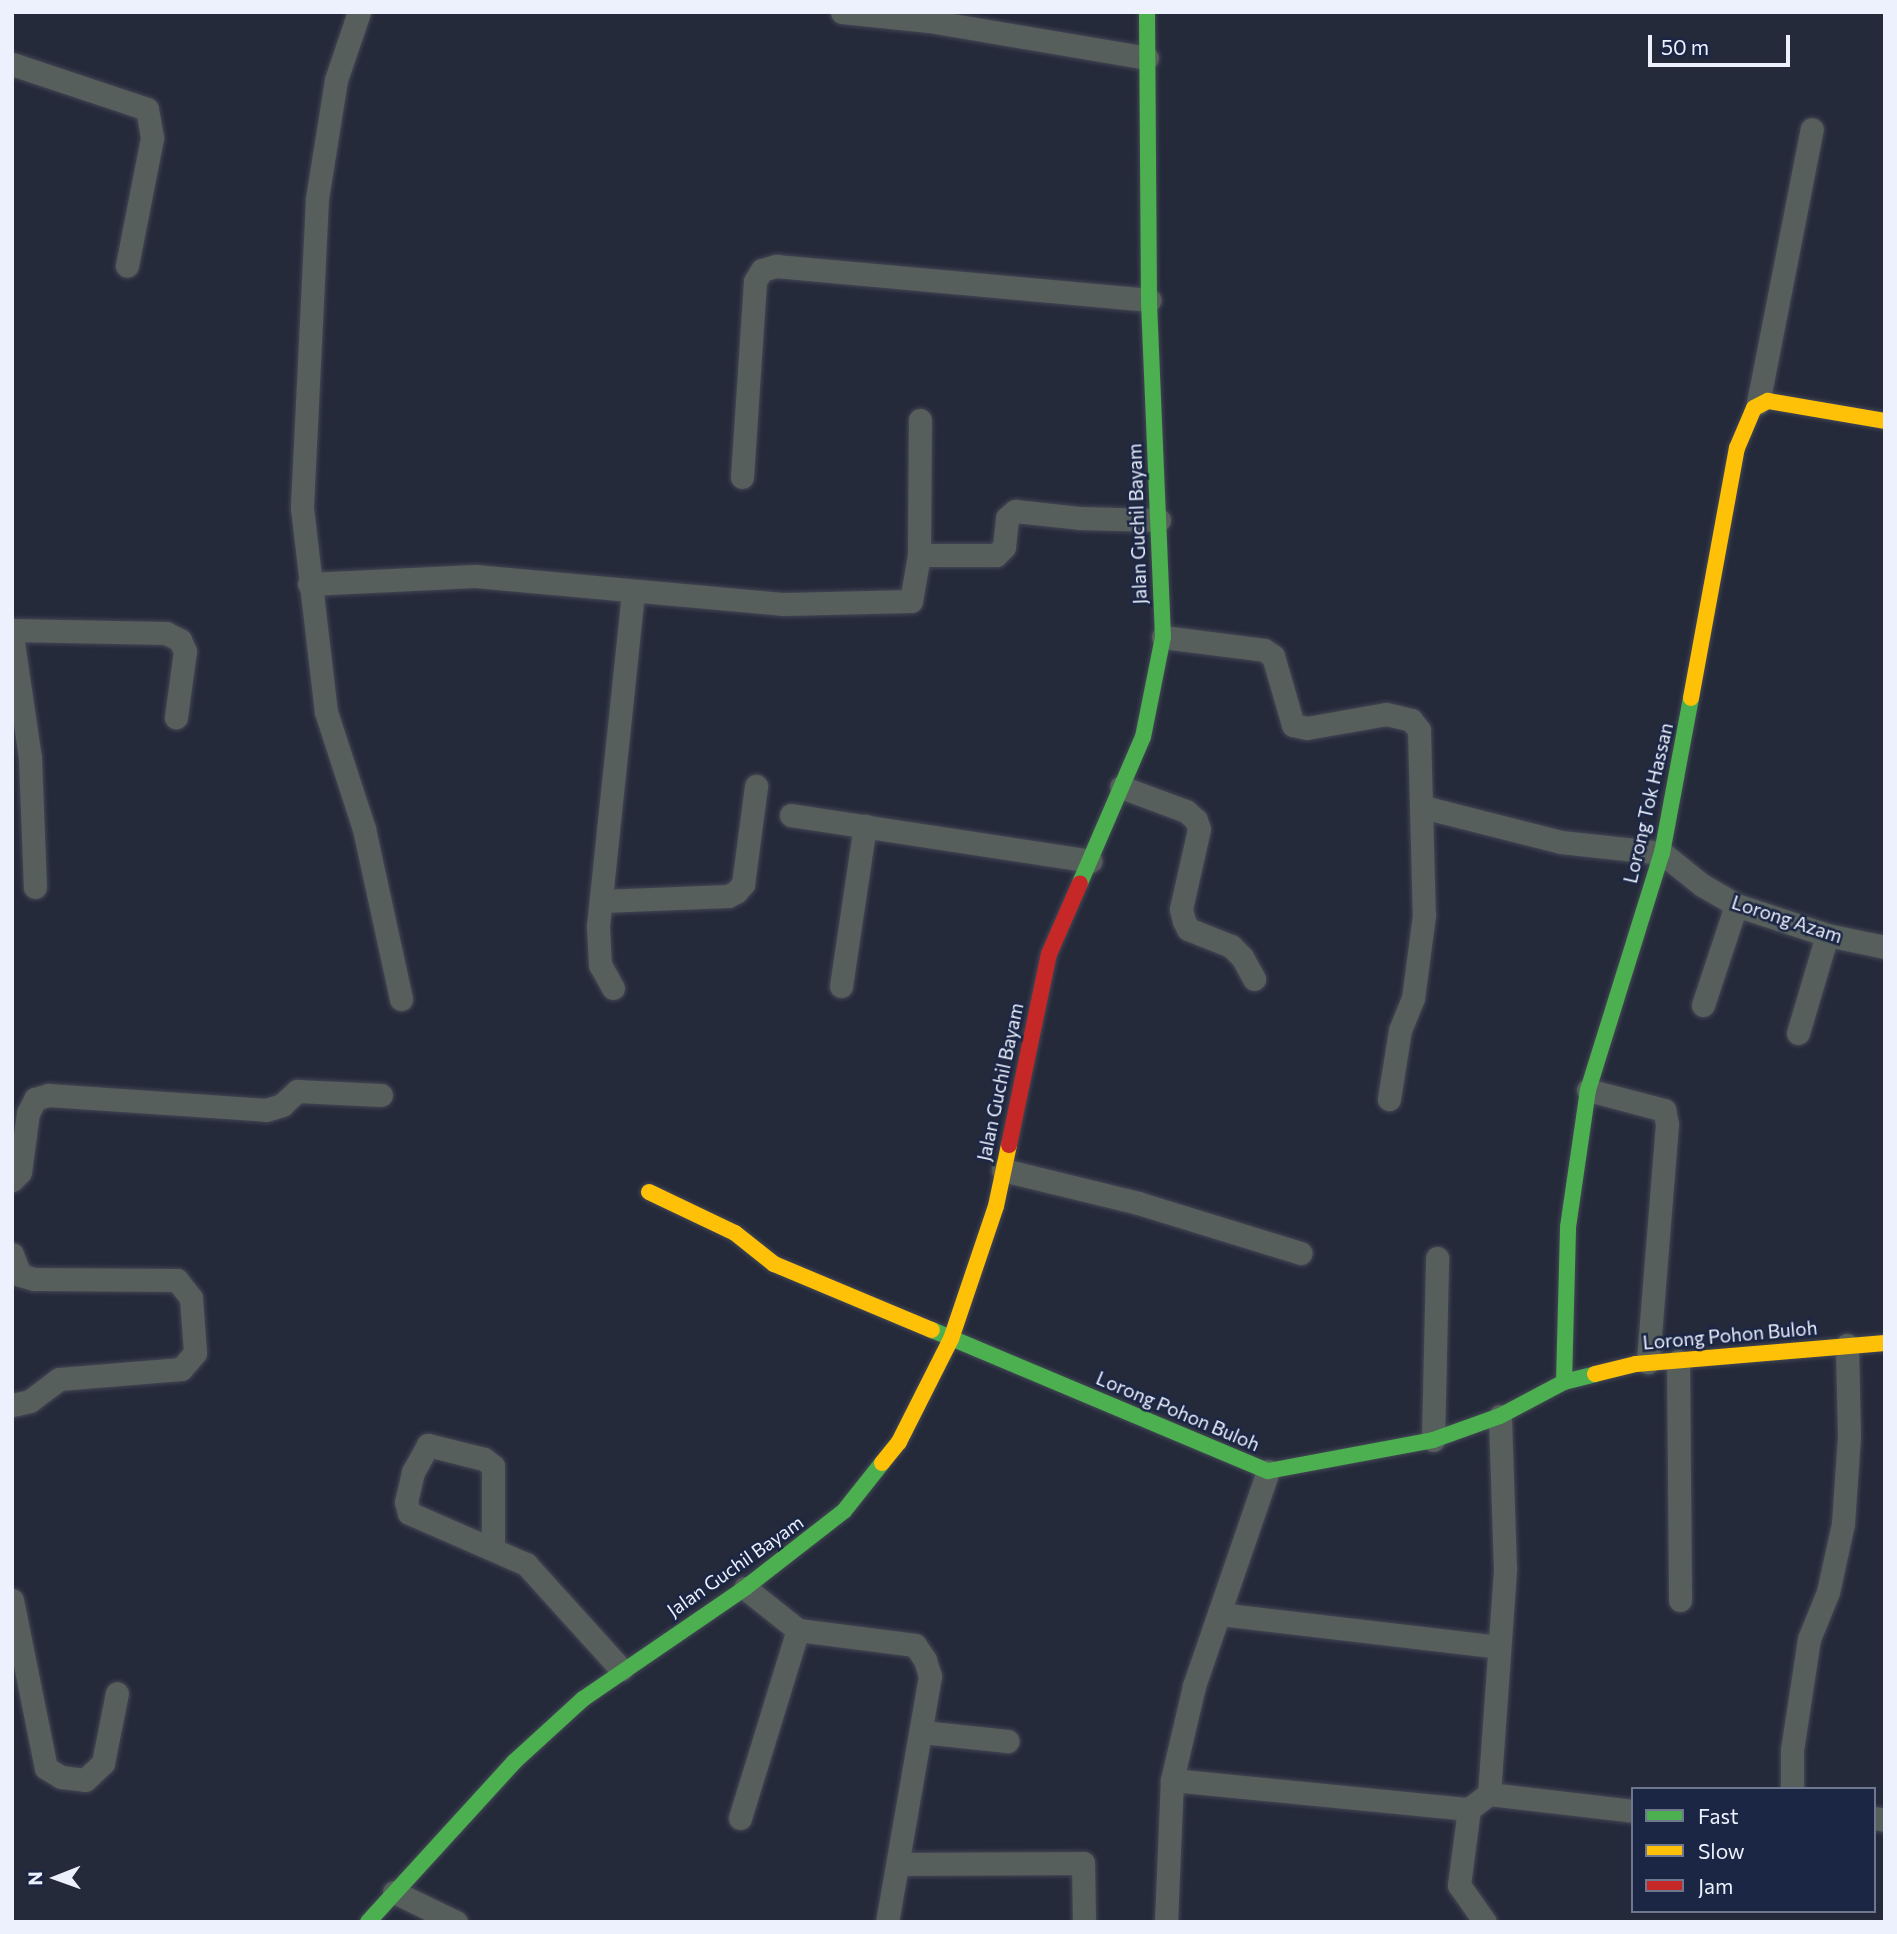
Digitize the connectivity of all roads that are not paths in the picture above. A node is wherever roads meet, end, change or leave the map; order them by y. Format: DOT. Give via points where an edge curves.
graph roads {
  1 [pos="359,12"];
  2 [pos="842,12"];
  3 [pos="1147,12"];
  4 [pos="1147,58"];
  5 [pos="12,64"];
  6 [pos="1812,129"];
  7 [pos="127,266"];
  8 [pos="1149,300"];
  9 [pos="1758,403"];
  10 [pos="920,419"];
  11 [pos="1885,421"];
  12 [pos="741,477"];
  13 [pos="1159,520"];
  14 [pos="919,555"];
  15 [pos="309,584"];
  16 [pos="633,591"];
  17 [pos="12,630"];
  18 [pos="12,635"];
  19 [pos="1163,638"];
  20 [pos="176,717"];
  21 [pos="756,786"];
  22 [pos="1121,788"];
  23 [pos="1423,807"];
  24 [pos="791,815"];
  25 [pos="865,827"];
  26 [pos="1662,852"];
  27 [pos="1090,861"];
  28 [pos="35,887"];
  29 [pos="602,901"];
  30 [pos="1737,905"];
  31 [pos="1827,935"];
  32 [pos="1885,947"];
  33 [pos="1254,979"];
  34 [pos="841,986"];
  35 [pos="613,988"];
  36 [pos="401,999"];
  37 [pos="1703,1005"];
  38 [pos="1798,1033"];
  39 [pos="1588,1090"];
  40 [pos="381,1094"];
  41 [pos="1390,1099"];
  42 [pos="1003,1170"];
  43 [pos="12,1180"];
  44 [pos="649,1192"];
  45 [pos="1301,1253"];
  46 [pos="12,1254"];
  47 [pos="1437,1258"];
  48 [pos="951,1339"];
  49 [pos="1885,1343"];
  50 [pos="1847,1345"];
  51 [pos="1678,1361"];
  52 [pos="1648,1362"];
  53 [pos="1564,1382"];
  54 [pos="12,1405"];
  55 [pos="1500,1416"];
  56 [pos="1433,1440"];
  57 [pos="1268,1471"];
  58 [pos="493,1548"];
  59 [pos="745,1588"];
  60 [pos="12,1600"];
  61 [pos="1680,1600"];
  62 [pos="1219,1614"];
  63 [pos="798,1630"];
  64 [pos="1498,1647"];
  65 [pos="621,1669"];
  66 [pos="117,1693"];
  67 [pos="922,1731"];
  68 [pos="1008,1741"];
  69 [pos="1172,1780"];
  70 [pos="1792,1787"];
  71 [pos="1489,1794"];
  72 [pos="1469,1809"];
  73 [pos="1631,1811"];
  74 [pos="740,1818"];
  75 [pos="898,1864"];
  76 [pos="394,1892"];
  77 [pos="368,1922"];
  78 [pos="456,1922"];
  79 [pos="887,1922"];
  80 [pos="1084,1922"];
  81 [pos="1166,1922"];
  82 [pos="1485,1922"];
  1 -- 15 [label="street" via="336,80 317,199 302,508"];
  2 -- 4 [label="street" via="929,21"];
  3 -- 4 [label="street, Jalan Guchil Bayam"];
  4 -- 8 [label="street, Jalan Guchil Bayam"];
  5 -- 7 [label="street" via="147,109 152,138"];
  6 -- 9 [label="street"];
  8 -- 12 [label="street" via="776,267 762,270 755,281"];
  8 -- 13 [label="street, Jalan Guchil Bayam"];
  9 -- 11 [label="street" via="1777,402"];
  9 -- 26 [label="street, Lorong Tok Hassan" via="1737,448"];
  10 -- 14 [label="street"];
  13 -- 14 [label="street" via="1079,518 1015,510 1007,518 1004,547 996,555"];
  13 -- 19 [label="street, Jalan Guchil Bayam"];
  14 -- 16 [label="street" via="911,601 782,604"];
  15 -- 16 [label="street" via="475,576"];
  15 -- 36 [label="street" via="327,712 364,829"];
  16 -- 29 [label="street"];
  17 -- 20 [label="street" via="166,633 180,640 185,651"];
  18 -- 28 [label="street" via="30,758"];
  19 -- 22 [label="street, Jalan Guchil Bayam" via="1152,703"];
  19 -- 23 [label="street" via="1264,650 1273,656 1293,725 1307,728 1386,714 1411,720 1419,730"];
  21 -- 29 [label="street" via="743,884 736,892 728,897"];
  22 -- 27 [label="street, Jalan Guchil Bayam"];
  22 -- 33 [label="street" via="1186,811 1196,820 1199,828 1181,909 1184,921 1188,929 1231,946"];
  23 -- 26 [label="street" via="1561,842"];
  23 -- 41 [label="street" via="1424,915 1413,998 1401,1030"];
  24 -- 25 [label="street"];
  25 -- 27 [label="street"];
  25 -- 34 [label="street"];
  26 -- 30 [label="street, Lorong Azam" via="1702,886"];
  26 -- 39 [label="street, Lorong Tok Hassan"];
  27 -- 42 [label="street, Jalan Guchil Bayam" via="1049,954"];
  29 -- 35 [label="street" via="600,965"];
  30 -- 31 [label="street, Lorong Azam"];
  30 -- 37 [label="street"];
  31 -- 32 [label="street, Lorong Azam"];
  31 -- 38 [label="street"];
  39 -- 52 [label="street" via="1664,1110 1667,1124"];
  39 -- 53 [label="street, Lorong Tok Hassan" via="1569,1227"];
  40 -- 43 [label="street" via="297,1091 282,1105 266,1110 48,1095 35,1099 28,1113 20,1172"];
  42 -- 45 [label="street" via="1138,1203"];
  42 -- 48 [label="street, Jalan Guchil Bayam" via="979,1267"];
  44 -- 48 [label="street, Lorong Pohon Buloh" via="735,1233 774,1264 861,1297"];
  46 -- 54 [label="street" via="20,1275 34,1279 177,1280 191,1298 195,1353 181,1369 59,1379 30,1401"];
  47 -- 56 [label="street"];
  48 -- 57 [label="street, Lorong Pohon Buloh"];
  48 -- 59 [label="street, Jalan Guchil Bayam" via="924,1399 872,1481 818,1533"];
  49 -- 50 [label="street, Lorong Pohon Buloh"];
  50 -- 51 [label="street, Lorong Pohon Buloh"];
  50 -- 70 [label="street" via="1849,1436 1843,1524 1828,1592 1809,1639 1792,1750"];
  51 -- 52 [label="street, Lorong Pohon Buloh"];
  51 -- 61 [label="street"];
  52 -- 53 [label="street, Lorong Pohon Buloh"];
  53 -- 55 [label="street, Lorong Pohon Buloh"];
  55 -- 56 [label="street, Lorong Pohon Buloh"];
  55 -- 64 [label="street" via="1505,1569"];
  56 -- 57 [label="street, Lorong Pohon Buloh"];
  57 -- 62 [label="street"];
  58 -- 58 [label="street" via="409,1513 406,1502 413,1472 428,1445 484,1458 493,1466"];
  58 -- 65 [label="street" via="526,1564"];
  59 -- 63 [label="street"];
  59 -- 65 [label="street, Jalan Guchil Bayam"];
  60 -- 66 [label="street" via="46,1768 61,1777 86,1780 103,1763"];
  62 -- 64 [label="street"];
  62 -- 69 [label="street" via="1194,1686"];
  63 -- 67 [label="street" via="915,1645 930,1676"];
  63 -- 74 [label="street"];
  64 -- 71 [label="street"];
  65 -- 76 [label="street, Jalan Guchil Bayam" via="514,1762"];
  67 -- 68 [label="street"];
  67 -- 75 [label="street"];
  69 -- 72 [label="street"];
  69 -- 81 [label="street"];
  71 -- 72 [label="street"];
  71 -- 73 [label="street"];
  72 -- 82 [label="street" via="1459,1885"];
  75 -- 79 [label="street"];
  75 -- 80 [label="street" via="1083,1863"];
  76 -- 77 [label="street, Jalan Guchil Bayam"];
  76 -- 78 [label="street"];
}
